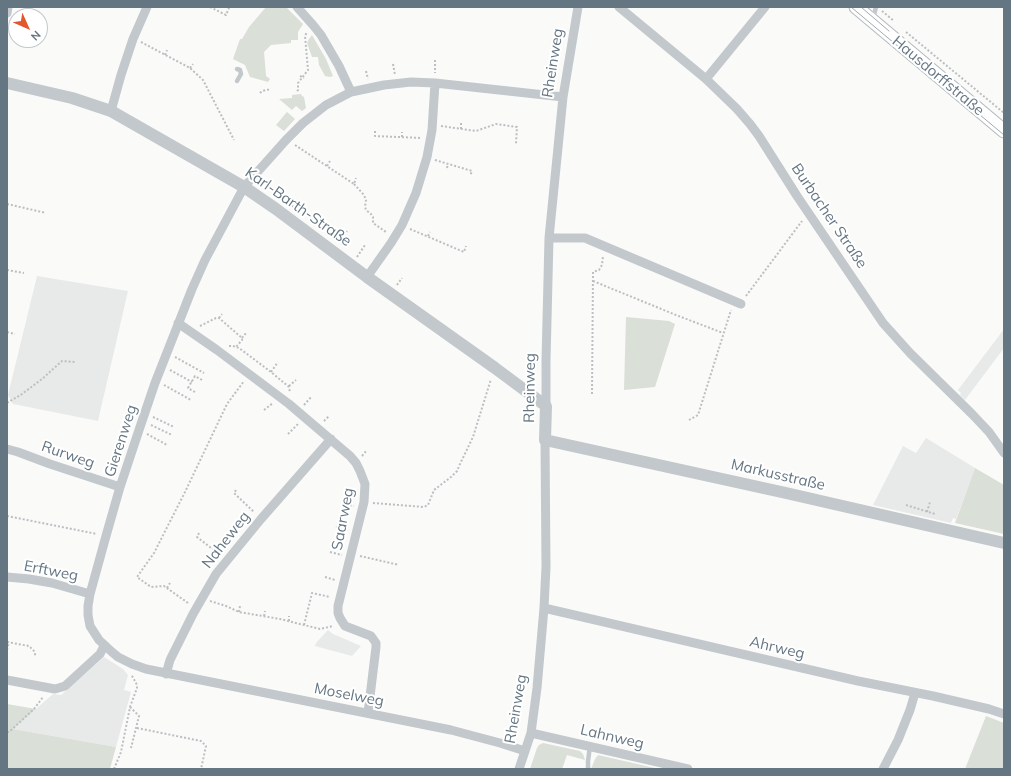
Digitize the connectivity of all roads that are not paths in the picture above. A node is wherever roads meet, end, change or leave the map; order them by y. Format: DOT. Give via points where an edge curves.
graph roads {
  1 [pos="8,7"];
  2 [pos="147,7"];
  3 [pos="297,7"];
  4 [pos="578,7"];
  5 [pos="619,7"];
  6 [pos="765,7"];
  7 [pos="856,7"];
  8 [pos="877,7"];
  9 [pos="7,13"];
  10 [pos="872,21"];
  11 [pos="237,69"];
  12 [pos="706,79"];
  13 [pos="237,81"];
  14 [pos="7,83"];
  15 [pos="435,83"];
  16 [pos="351,92"];
  17 [pos="563,97"];
  18 [pos="111,111"];
  19 [pos="1004,131"];
  20 [pos="244,187"];
  21 [pos="549,238"];
  22 [pos="367,277"];
  23 [pos="737,302"];
  24 [pos="178,323"];
  25 [pos="546,406"];
  26 [pos="331,439"];
  27 [pos="545,440"];
  28 [pos="7,449"];
  29 [pos="1004,453"];
  30 [pos="120,487"];
  31 [pos="1004,543"];
  32 [pos="7,577"];
  33 [pos="90,594"];
  34 [pos="544,608"];
  35 [pos="104,646"];
  36 [pos="166,674"];
  37 [pos="7,680"];
  38 [pos="915,693"];
  39 [pos="368,713"];
  40 [pos="1004,714"];
  41 [pos="531,733"];
  42 [pos="590,746"];
  43 [pos="525,751"];
  44 [pos="519,769"];
  45 [pos="588,769"];
  46 [pos="688,769"];
  47 [pos="883,769"];
  1 -- 9 [label="street"];
  2 -- 18 [label="street" via="133,39"];
  3 -- 16 [label="street" via="321,35"];
  4 -- 17 [label="street, Rheinweg"];
  5 -- 12 [label="street, Burbacher Straße"];
  6 -- 12 [label="street"];
  7 -- 10 [label="main road, Hausdorffstraße"];
  8 -- 10 [label="lane"];
  10 -- 19 [label="main road, Hausdorffstraße"];
  11 -- 13 [label="lane" via="241,74"];
  12 -- 29 [label="street, Burbacher Straße" via="737,109 759,136 883,323 989,432"];
  14 -- 18 [label="street, Karl-Barth-Straße" via="72,98"];
  15 -- 16 [label="street, Gierenweg" via="411,82"];
  15 -- 17 [label="street, Gierenweg"];
  15 -- 22 [label="street" via="427,157 416,193 402,225"];
  16 -- 20 [label="street, Gierenweg" via="326,105 303,123"];
  17 -- 21 [label="street, Rheinweg"];
  18 -- 20 [label="street, Karl-Barth-Straße"];
  20 -- 22 [label="street, Karl-Barth-Straße"];
  20 -- 24 [label="street, Gierenweg" via="205,260"];
  21 -- 23 [label="street" via="585,238"];
  21 -- 25 [label="street, Rheinweg"];
  22 -- 25 [label="street, Karl-Barth-Straße"];
  24 -- 26 [label="street, Saarweg" via="289,404"];
  24 -- 30 [label="street, Gierenweg"];
  25 -- 27 [label="street, Rheinweg"];
  26 -- 36 [label="street, Naheweg" via="216,574 196,608 170,660"];
  26 -- 39 [label="street, Saarweg" via="356,463 365,484 364,502 338,613 345,626 371,636 376,643"];
  27 -- 31 [label="street, Markusstraße"];
  27 -- 34 [label="street, Rheinweg"];
  28 -- 30 [label="street, Rurweg"];
  30 -- 33 [label="street, Gierenweg"];
  32 -- 33 [label="street, Erftweg" via="52,582"];
  33 -- 35 [label="street, Gierenweg" via="90,626"];
  34 -- 38 [label="street, Ahrweg"];
  34 -- 41 [label="street, Rheinweg"];
  35 -- 36 [label="street, Gierenweg" via="132,664"];
  35 -- 37 [label="street" via="100,654 65,686 55,689"];
  36 -- 39 [label="street, Moselweg"];
  38 -- 40 [label="street, Ahrweg"];
  38 -- 47 [label="street" via="898,740"];
  39 -- 43 [label="street, Moselweg" via="451,730"];
  41 -- 42 [label="street, Lahnweg"];
  41 -- 43 [label="street, Rheinweg"];
  42 -- 45 [label="lane"];
  42 -- 46 [label="street, Lahnweg"];
  43 -- 44 [label="street, Rheinweg"];
}
